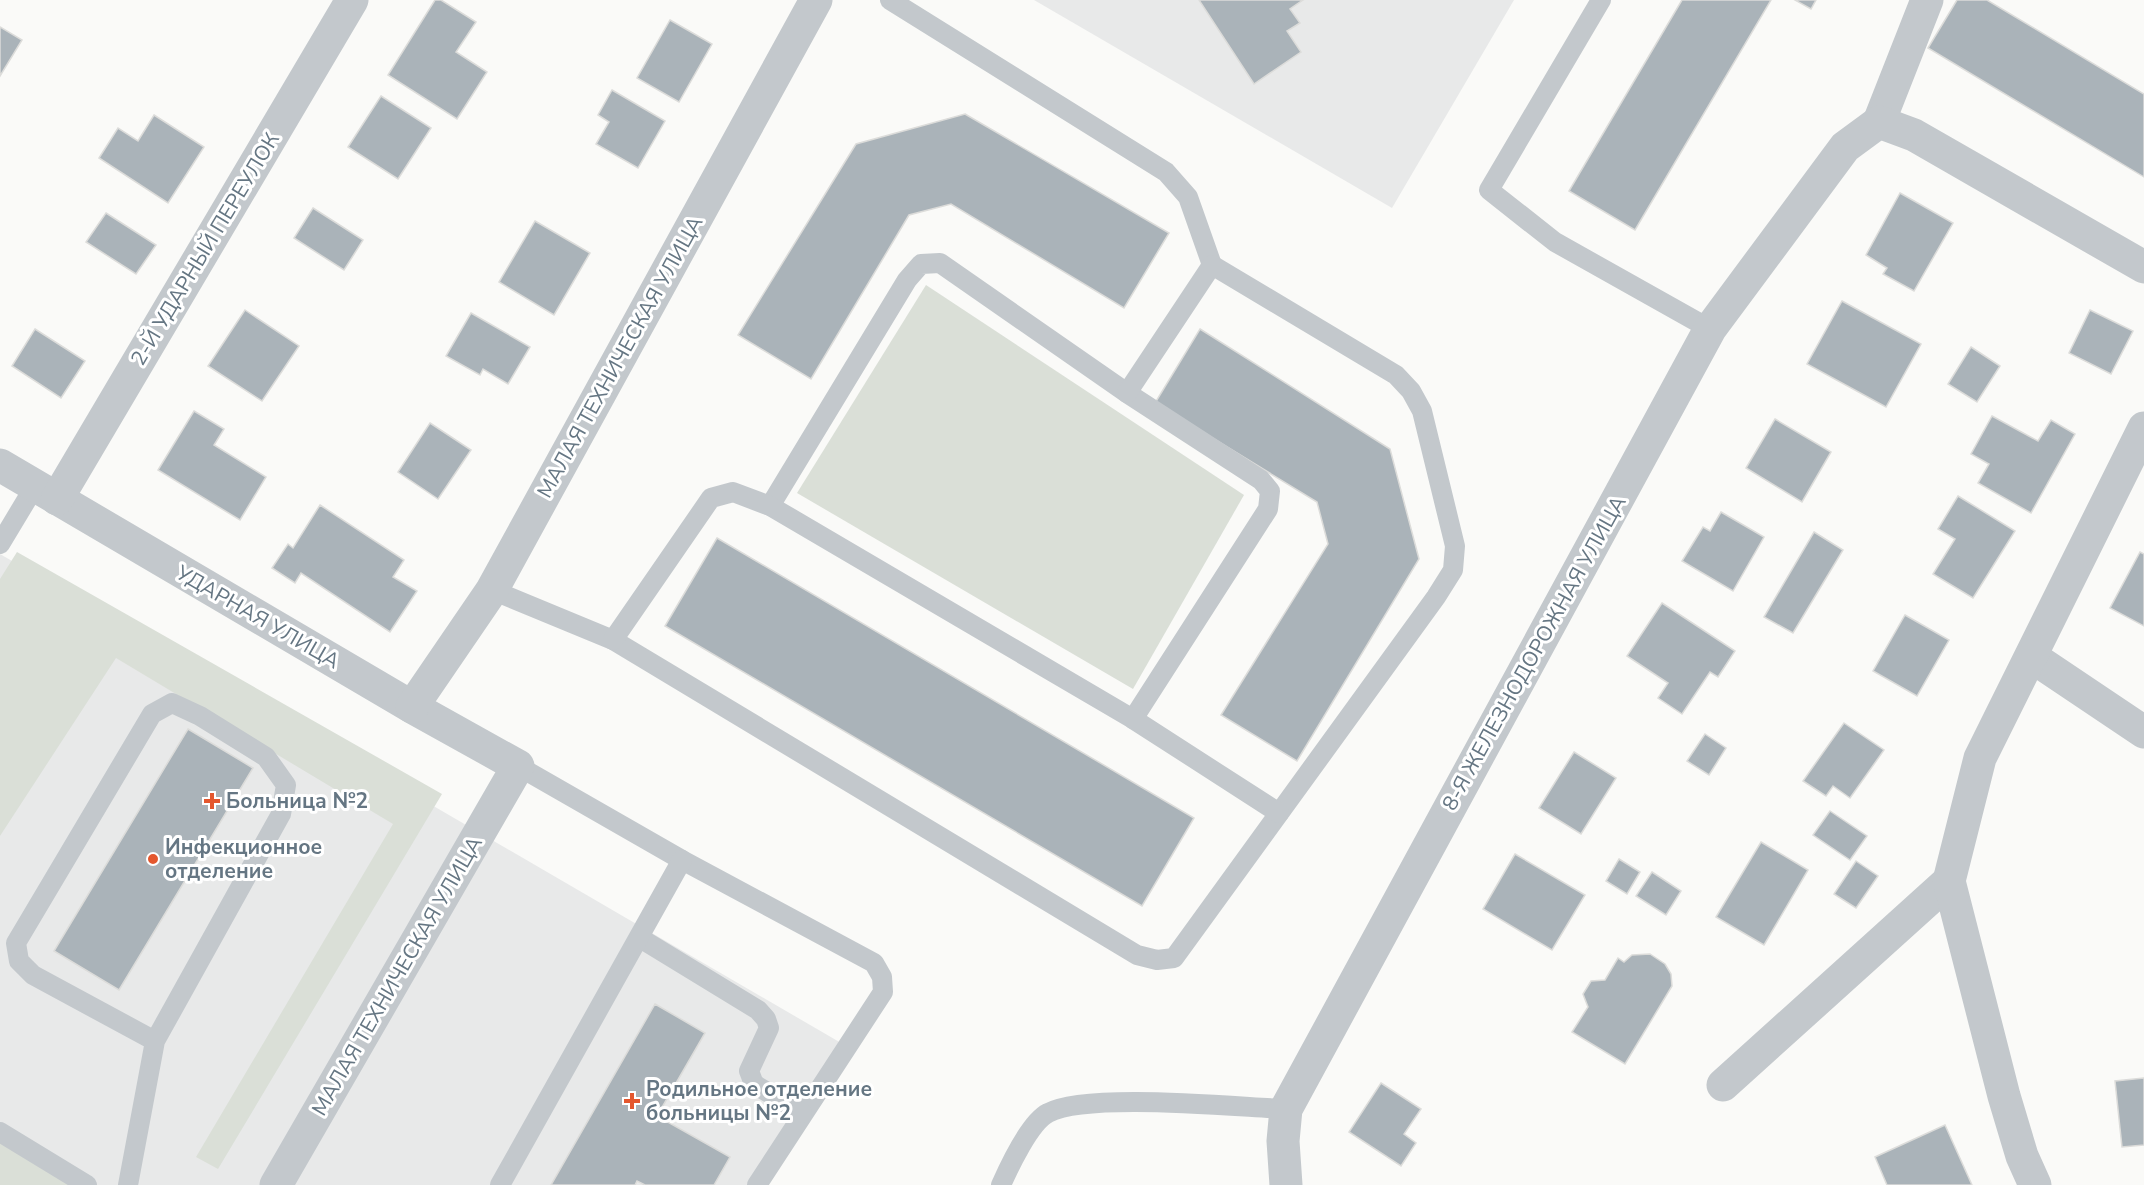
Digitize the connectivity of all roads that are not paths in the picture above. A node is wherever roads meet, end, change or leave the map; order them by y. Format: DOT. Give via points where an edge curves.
graph roads {
  1 [pos="352,0"];
  2 [pos="816,0"];
  3 [pos="890,0"];
  4 [pos="1600,0"];
  5 [pos="1927,0"];
  6 [pos="1879,122"];
  7 [pos="1212,265"];
  8 [pos="2144,267"];
  9 [pos="1710,329"];
  10 [pos="1127,393"];
  11 [pos="2144,428"];
  12 [pos="0,465"];
  13 [pos="46,492"];
  14 [pos="770,506"];
  15 [pos="0,544"];
  16 [pos="492,590"];
  17 [pos="613,640"];
  18 [pos="2032,657"];
  19 [pos="412,707"];
  20 [pos="1133,719"];
  21 [pos="2144,732"];
  22 [pos="518,766"];
  23 [pos="1279,813"];
  24 [pos="682,860"];
  25 [pos="1949,881"];
  26 [pos="640,938"];
  27 [pos="155,1041"];
  28 [pos="1723,1085"];
  29 [pos="1286,1109"];
  30 [pos="802,1113"];
  31 [pos="0,1132"];
  32 [pos="87,1185"];
  33 [pos="128,1185"];
  34 [pos="276,1185"];
  35 [pos="500,1185"];
  36 [pos="757,1185"];
  37 [pos="1001,1185"];
  38 [pos="1286,1185"];
  39 [pos="2035,1185"];
  1 -- 13 [label="street, 2-Й УДАРНЫЙ ПЕРЕУЛОК"];
  2 -- 16 [label="street, МАЛАЯ ТЕХНИЧЕСКАЯ УЛИЦА"];
  3 -- 7 [label="lane" via="1166,172 1188,197"];
  4 -- 9 [label="lane" via="1489,190 1555,242"];
  5 -- 6 [label="street"];
  6 -- 8 [label="street" via="1914,135"];
  6 -- 9 [label="street, 8-Я ЖЕЛЕЗНОДОРОЖНАЯ УЛИЦА" via="1845,147"];
  7 -- 10 [label="lane"];
  7 -- 23 [label="lane" via="1396,375 1411,391 1422,411 1455,546 1453,570 1436,597"];
  9 -- 29 [label="street, 8-Я ЖЕЛЕЗНОДОРОЖНАЯ УЛИЦА"];
  10 -- 14 [label="lane" via="940,263 921,264 907,280"];
  10 -- 20 [label="lane" via="1261,480 1270,490 1268,509"];
  11 -- 18 [label="street"];
  12 -- 13 [label="street, УДАРНАЯ УЛИЦА"];
  13 -- 15 [label="lane"];
  13 -- 19 [label="street, УДАРНАЯ УЛИЦА"];
  14 -- 17 [label="lane" via="733,492 711,498 692,520"];
  14 -- 20 [label="lane"];
  16 -- 17 [label="lane"];
  16 -- 19 [label="street, МАЛАЯ ТЕХНИЧЕСКАЯ УЛИЦА"];
  17 -- 23 [label="lane" via="1137,954 1157,960 1174,958"];
  18 -- 21 [label="street"];
  18 -- 25 [label="street" via="1980,758"];
  19 -- 22 [label="street, УДАРНАЯ УЛИЦА"];
  20 -- 23 [label="lane"];
  22 -- 24 [label="lane"];
  22 -- 34 [label="street, МАЛАЯ ТЕХНИЧЕСКАЯ УЛИЦА"];
  24 -- 26 [label="lane"];
  24 -- 30 [label="lane" via="874,963 882,977 883,992"];
  25 -- 28 [label="street"];
  25 -- 39 [label="street" via="2007,1106"];
  26 -- 30 [label="lane" via="758,1010 769,1028 749,1078"];
  26 -- 35 [label="lane"];
  27 -- 27 [label="lane" via="33,975 19,961 16,943 152,714 172,703 266,757 286,785 281,814"];
  27 -- 33 [label="lane"];
  29 -- 37 [label="lane" via="1094,1101 1047,1113 1017,1150"];
  29 -- 38 [label="street, 8-Я ЖЕЛЕЗНОДОРОЖНАЯ УЛИЦА"];
  30 -- 36 [label="lane"];
  31 -- 32 [label="lane"];
}
